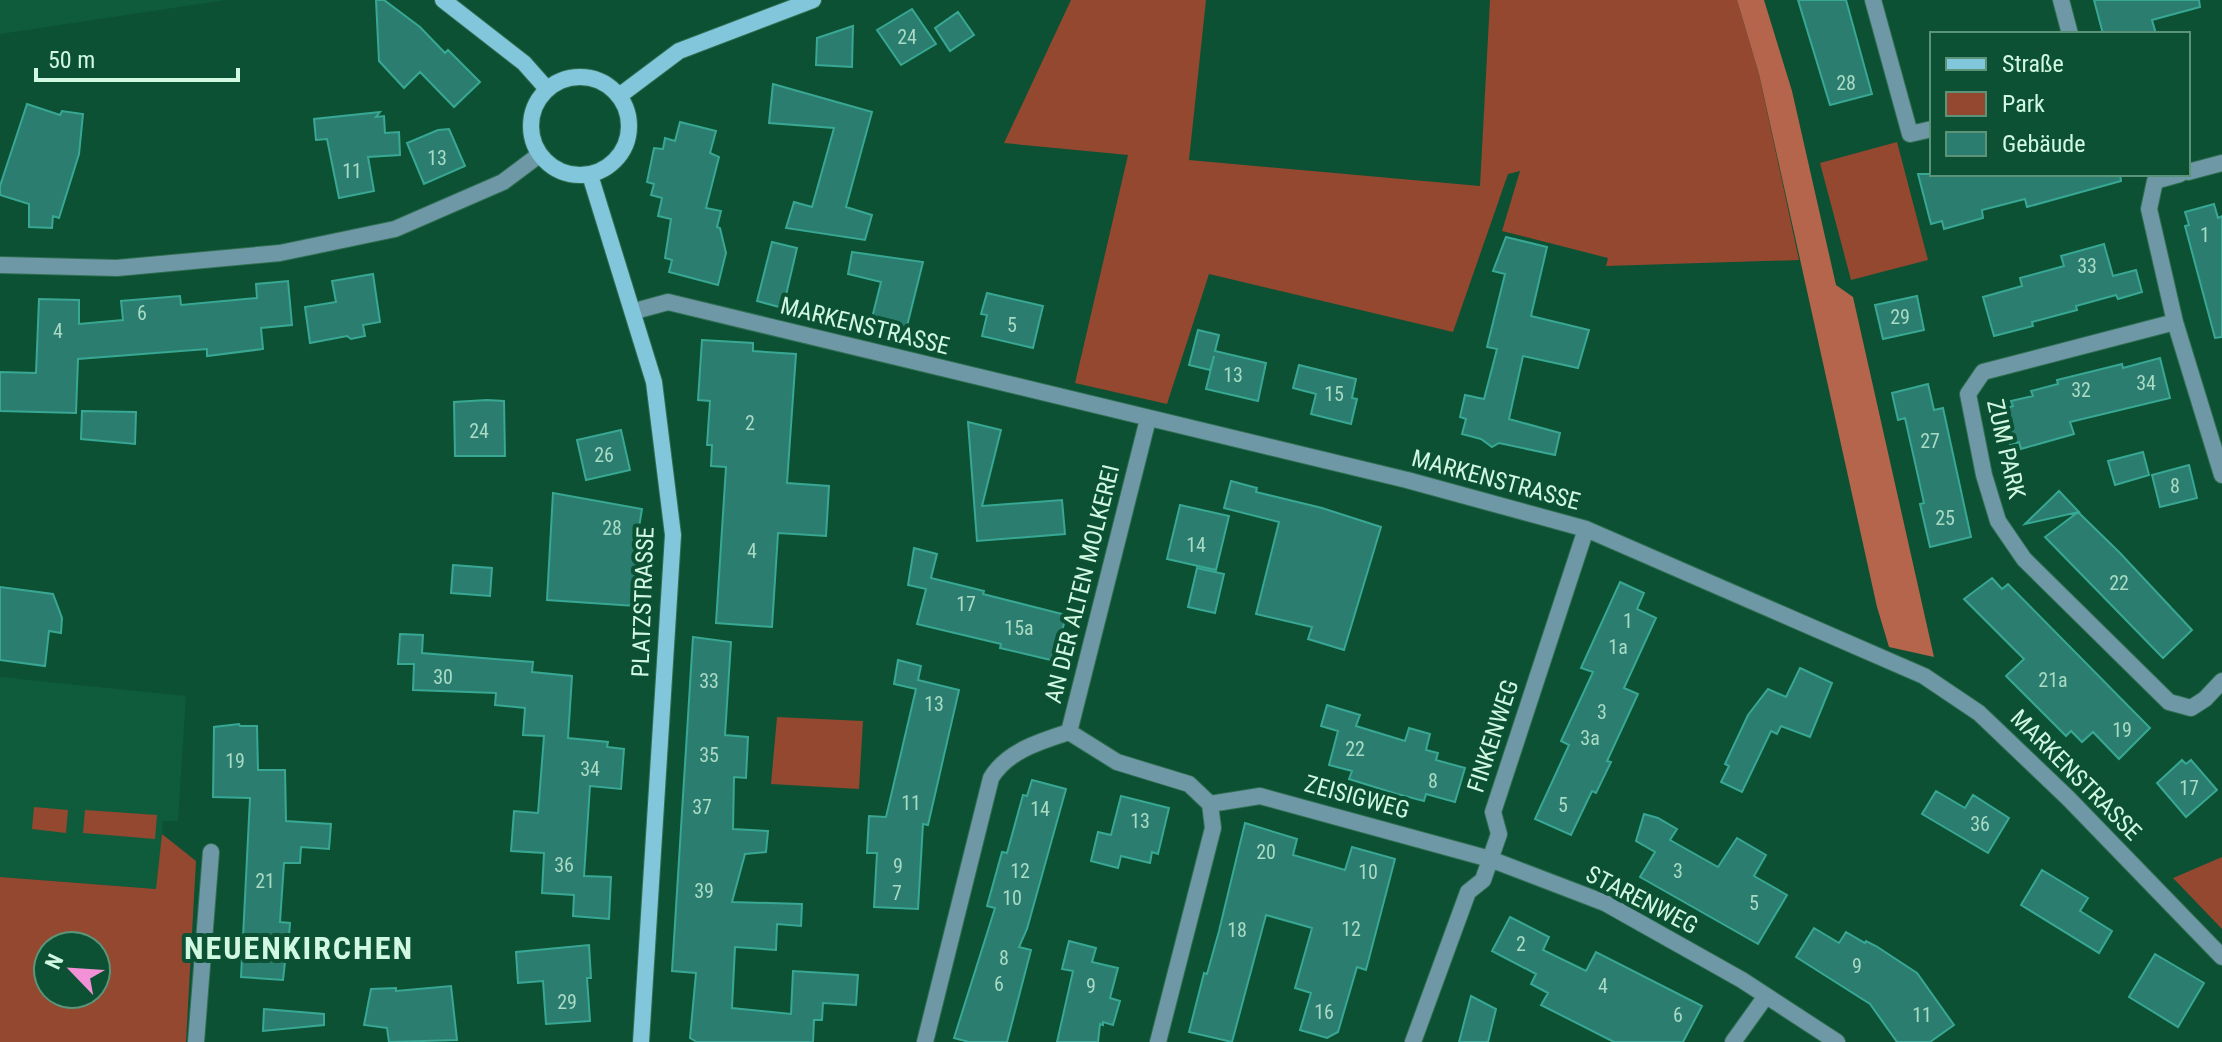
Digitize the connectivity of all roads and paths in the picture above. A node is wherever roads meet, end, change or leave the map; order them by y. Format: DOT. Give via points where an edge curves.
graph roads {
  1 [pos="443,0"];
  2 [pos="813,0"];
  3 [pos="1873,0"];
  4 [pos="2061,0"];
  5 [pos="2069,32"];
  6 [pos="547,89"];
  7 [pos="619,96"];
  8 [pos="1930,129"];
  9 [pos="539,155"];
  10 [pos="2222,163"];
  11 [pos="2190,171"];
  12 [pos="590,175"];
  13 [pos="2153,177"];
  14 [pos="0,265"];
  15 [pos="635,311"];
  16 [pos="2175,322"];
  17 [pos="1148,419"];
  18 [pos="2222,475"];
  19 [pos="1586,529"];
  20 [pos="2222,681"];
  21 [pos="1069,732"];
  22 [pos="1210,804"];
  23 [pos="211,852"];
  24 [pos="1490,859"];
  25 [pos="2222,957"];
  26 [pos="1766,996"];
  27 [pos="196,1042"];
  28 [pos="641,1042"];
  29 [pos="925,1042"];
  30 [pos="1158,1042"];
  31 [pos="1413,1042"];
  32 [pos="1733,1042"];
  33 [pos="1837,1042"];
  1 -- 6 [label="street" via="524,63"];
  2 -- 7 [label="street" via="679,51"];
  3 -- 8 [label="street" via="1910,134"];
  4 -- 5 [label="street"];
  6 -- 7 [label="street" via="577,77 608,85"];
  6 -- 9 [label="street" via="532,113"];
  7 -- 12 [label="street" via="627,111 626,144 612,163"];
  9 -- 12 [label="street" via="562,172"];
  9 -- 14 [label="street" via="503,182 395,229 280,253 117,268"];
  10 -- 11 [label="street"];
  12 -- 15 [label="street, PLATZSTRASSE"];
  13 -- 16 [label="street" via="2149,209"];
  15 -- 17 [label="street, MARKENSTRASSE" via="668,302"];
  15 -- 28 [label="street, PLATZSTRASSE" via="654,382 673,535"];
  16 -- 18 [label="street"];
  16 -- 20 [label="street, ZUM PARK" via="1983,372 1968,394 1998,521 2024,559 2169,702 2191,708"];
  17 -- 19 [label="street, MARKENSTRASSE"];
  17 -- 21 [label="street, AN DER ALTEN MOLKEREI"];
  19 -- 24 [label="street, FINKENWEG" via="1493,812 1499,834"];
  19 -- 25 [label="street, MARKENSTRASSE" via="1924,676 1979,713"];
  21 -- 22 [label="street" via="1117,762 1189,784"];
  21 -- 29 [label="street, AN DER ALTEN MOLKEREI" via="1035,743 999,766 991,778"];
  22 -- 24 [label="street, ZEISIGWEG" via="1260,796"];
  22 -- 30 [label="street" via="1213,828"];
  23 -- 27 [label="street"];
  24 -- 26 [label="street, STARENWEG" via="1605,903"];
  24 -- 31 [label="street, FINKENWEG" via="1483,880 1468,892"];
  26 -- 32 [label="street"];
  26 -- 33 [label="street, STARENWEG"];
}
